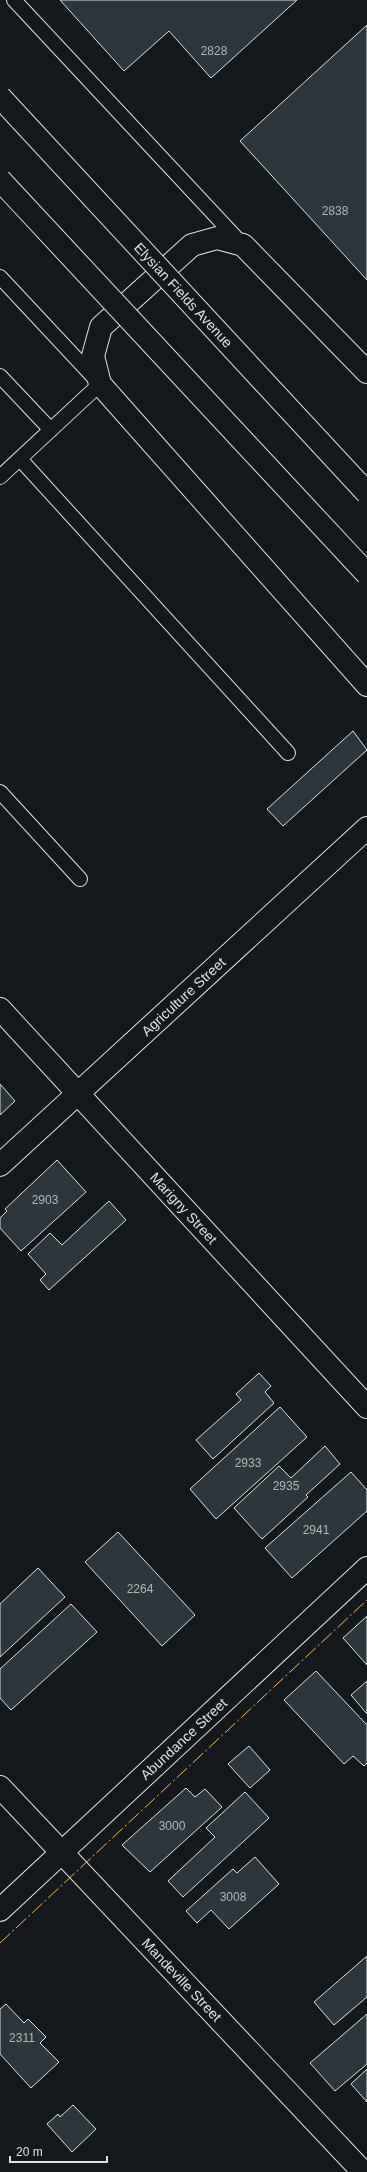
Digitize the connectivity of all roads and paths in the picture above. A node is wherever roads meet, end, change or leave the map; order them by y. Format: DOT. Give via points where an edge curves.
graph roads {
  1 [pos="14,0"];
  2 [pos="0,97"];
  3 [pos="0,180"];
  4 [pos="243,245"];
  5 [pos="0,277"];
  6 [pos="367,372"];
  7 [pos="0,376"];
  8 [pos="100,384"];
  9 [pos="51,430"];
  10 [pos="20,459"];
  11 [pos="0,477"];
  12 [pos="367,493"];
  13 [pos="367,574"];
  14 [pos="367,685"];
  15 [pos="288,753"];
  16 [pos="0,792"];
  17 [pos="367,828"];
  18 [pos="80,879"];
  19 [pos="0,1010"];
  20 [pos="77,1093"];
  21 [pos="0,1165"];
  22 [pos="367,1406"];
  23 [pos="367,1568"];
  24 [pos="0,1787"];
  25 [pos="62,1853"];
  26 [pos="0,1910"];
  27 [pos="363,2172"];
  1 -- 4 [label="lane"];
  2 -- 12 [label="street, Elysian Fields Avenue, bridge"];
  3 -- 13 [label="street, bridge"];
  4 -- 6 [label="street"];
  4 -- 8 [label="street" via="217,238 192,245 101,327 93,356"];
  5 -- 8 [label="lane"];
  7 -- 9 [label="lane"];
  8 -- 9 [label="lane"];
  8 -- 14 [label="street"];
  9 -- 10 [label="lane"];
  10 -- 11 [label="lane"];
  10 -- 15 [label="lane"];
  16 -- 18 [label="lane"];
  17 -- 20 [label="street, Agriculture Street"];
  19 -- 20 [label="street, Marigny Street"];
  20 -- 21 [label="street, Agriculture Street"];
  20 -- 22 [label="street, Marigny Street"];
  23 -- 25 [label="street, Abundance Street"];
  24 -- 25 [label="street, Mandeville Street"];
  25 -- 26 [label="street, Abundance Street"];
  25 -- 27 [label="street, Mandeville Street"];
}
